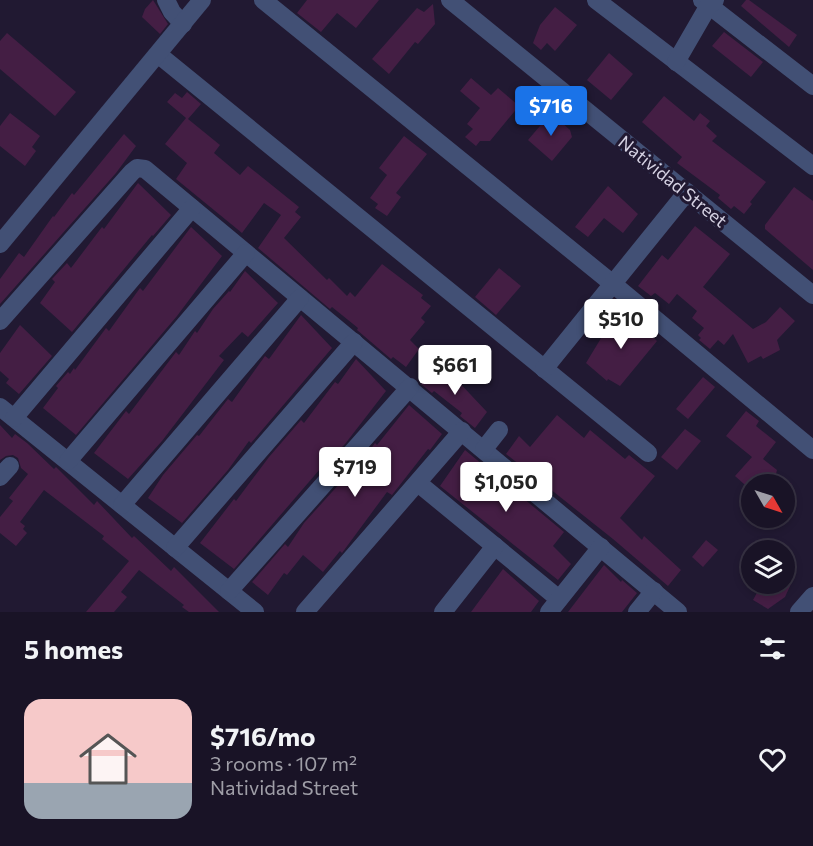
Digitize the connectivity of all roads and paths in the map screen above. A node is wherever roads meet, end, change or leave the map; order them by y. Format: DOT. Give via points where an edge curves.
graph roads {
  1 [pos="166,0"];
  2 [pos="202,0"];
  3 [pos="262,0"];
  4 [pos="450,0"];
  5 [pos="596,0"];
  6 [pos="709,2"];
  7 [pos="183,24"];
  8 [pos="159,55"];
  9 [pos="676,62"];
  10 [pos="813,86"];
  11 [pos="813,166"];
  12 [pos="687,192"];
  13 [pos="192,208"];
  14 [pos="0,244"];
  15 [pos="246,253"];
  16 [pos="613,284"];
  17 [pos="813,295"];
  18 [pos="300,298"];
  19 [pos="0,321"];
  20 [pos="354,342"];
  21 [pos="544,369"];
  22 [pos="410,387"];
  23 [pos="7,413"];
  24 [pos="500,430"];
  25 [pos="462,431"];
  26 [pos="484,449"];
  27 [pos="813,450"];
  28 [pos="648,453"];
  29 [pos="68,461"];
  30 [pos="418,483"];
  31 [pos="122,506"];
  32 [pos="495,546"];
  33 [pos="601,547"];
  34 [pos="175,548"];
  35 [pos="229,591"];
  36 [pos="654,591"];
  37 [pos="813,596"];
  38 [pos="554,606"];
  39 [pos="255,612"];
  40 [pos="305,612"];
  41 [pos="443,612"];
  42 [pos="637,612"];
  43 [pos="678,612"];
  44 [pos="799,612"];
  1 -- 7 [label="street"];
  2 -- 7 [label="street"];
  3 -- 16 [label="street"];
  4 -- 12 [label="street, Natividad Street"];
  5 -- 9 [label="street"];
  6 -- 9 [label="street"];
  6 -- 10 [label="street"];
  7 -- 8 [label="street"];
  8 -- 14 [label="street"];
  8 -- 21 [label="street"];
  9 -- 11 [label="street"];
  12 -- 16 [label="street"];
  12 -- 17 [label="street, Natividad Street"];
  13 -- 15 [label="street"];
  13 -- 19 [label="street" via="145,169 137,168"];
  13 -- 23 [label="street"];
  15 -- 18 [label="street"];
  15 -- 29 [label="street"];
  16 -- 21 [label="street"];
  16 -- 27 [label="street"];
  18 -- 20 [label="street"];
  18 -- 31 [label="street"];
  20 -- 22 [label="street"];
  20 -- 34 [label="street"];
  21 -- 28 [label="street"];
  22 -- 25 [label="street"];
  22 -- 35 [label="street"];
  23 -- 29 [label="street"];
  24 -- 26 [label="street"];
  25 -- 26 [label="street"];
  25 -- 30 [label="street"];
  26 -- 33 [label="street"];
  29 -- 31 [label="street"];
  30 -- 32 [label="street"];
  30 -- 40 [label="street"];
  31 -- 34 [label="street"];
  32 -- 38 [label="street"];
  32 -- 41 [label="street"];
  33 -- 36 [label="street"];
  33 -- 38 [label="street"];
  34 -- 35 [label="street"];
  35 -- 39 [label="street"];
  36 -- 42 [label="street"];
  36 -- 43 [label="street"];
  37 -- 44 [label="street"];
}
